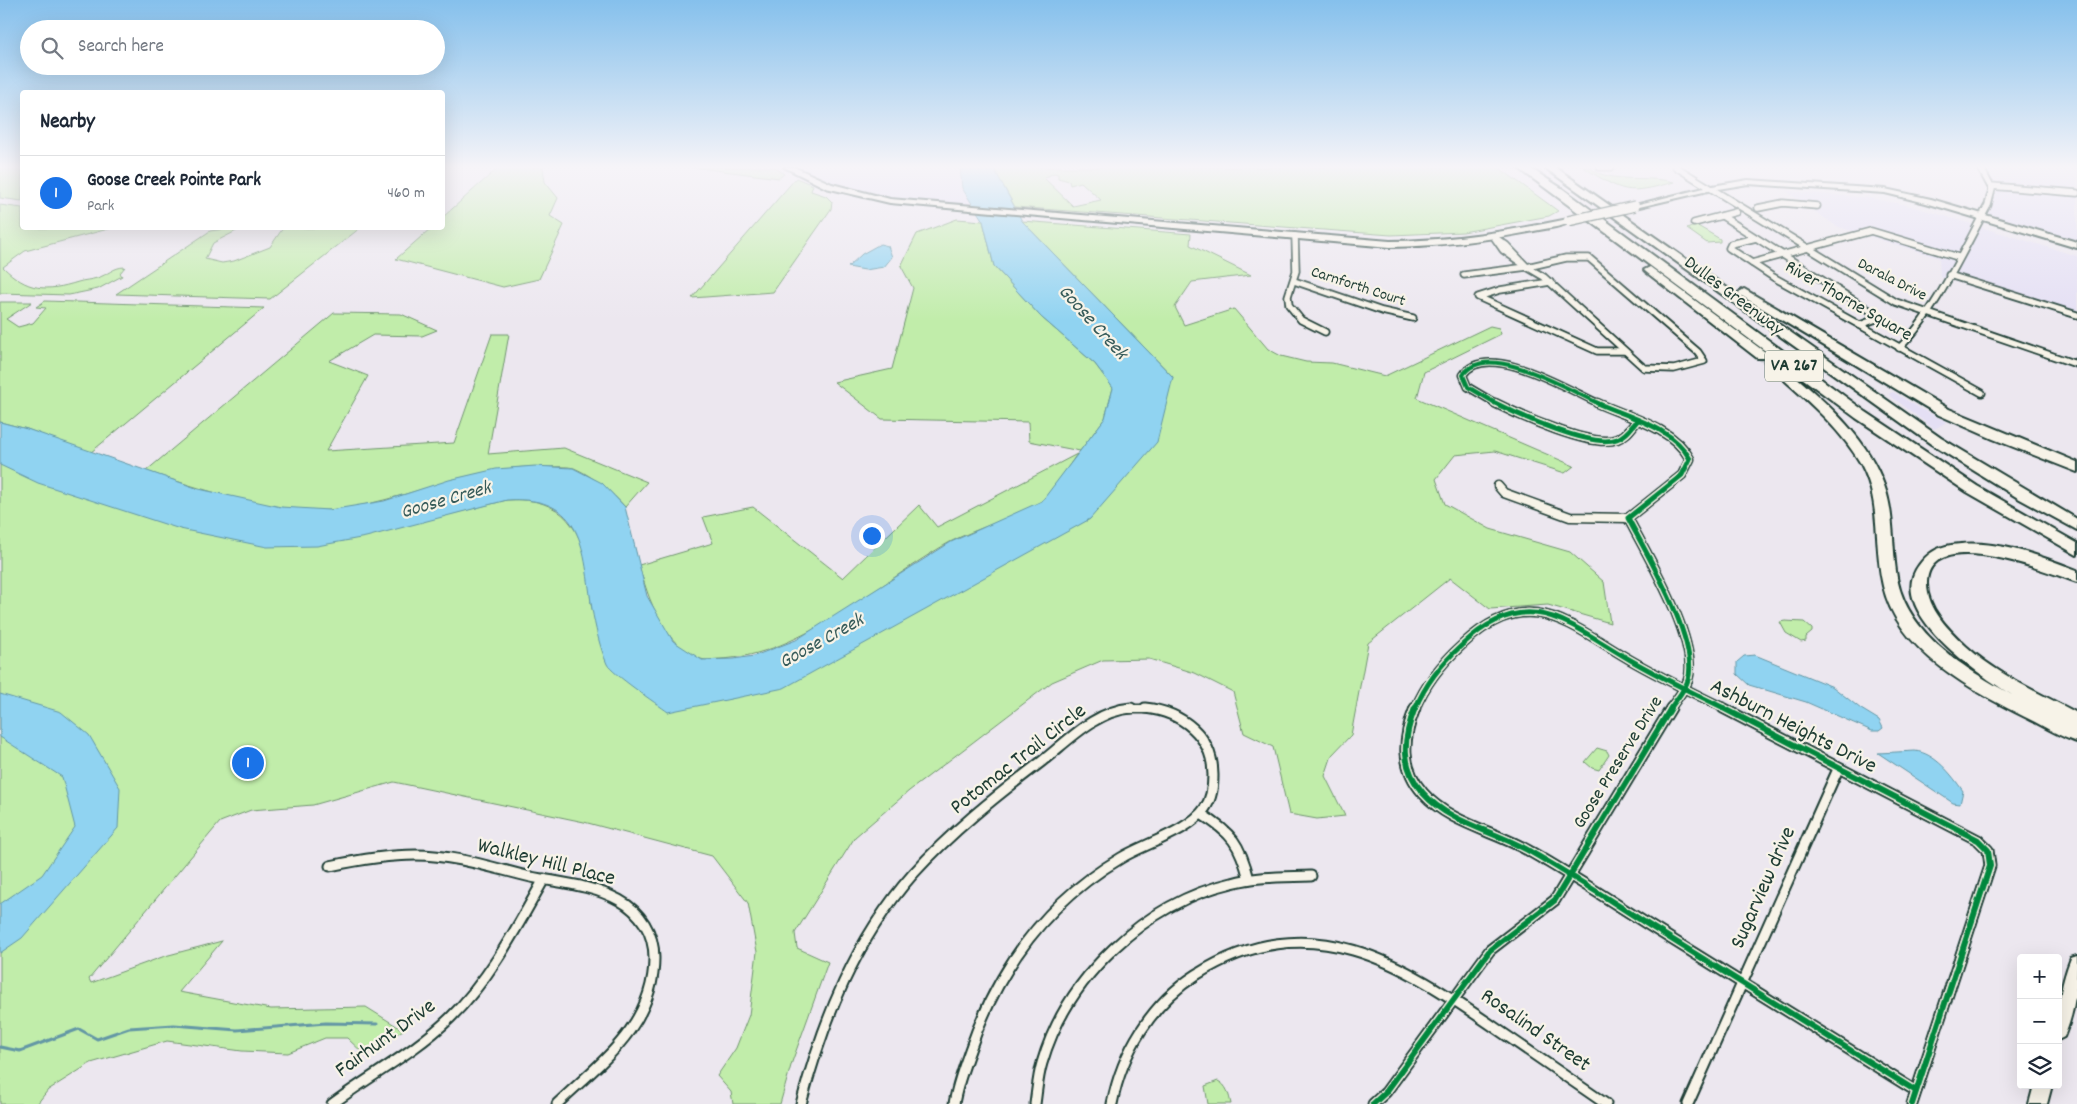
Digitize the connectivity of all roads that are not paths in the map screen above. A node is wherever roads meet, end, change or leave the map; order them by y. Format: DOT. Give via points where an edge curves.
graph roads {
  1 [pos="1084,219"];
  2 [pos="1579,219"];
  3 [pos="1582,219"];
  4 [pos="1595,219"];
  5 [pos="1624,219"];
  6 [pos="1712,219"];
  7 [pos="1726,219"];
  8 [pos="1760,219"];
  9 [pos="1980,219"];
  10 [pos="1694,223"];
  11 [pos="1295,236"];
  12 [pos="1649,236"];
  13 [pos="1494,237"];
  14 [pos="1756,238"];
  15 [pos="2077,246"];
  16 [pos="1808,248"];
  17 [pos="2077,250"];
  18 [pos="1782,254"];
  19 [pos="1958,257"];
  20 [pos="1752,263"];
  21 [pos="1527,267"];
  22 [pos="1949,274"];
  23 [pos="1464,275"];
  24 [pos="1294,281"];
  25 [pos="1550,282"];
  26 [pos="1926,313"];
  27 [pos="2077,315"];
  28 [pos="1413,318"];
  29 [pos="1860,325"];
  30 [pos="1325,332"];
  31 [pos="1899,348"];
  32 [pos="1624,351"];
  33 [pos="1759,356"];
  34 [pos="2077,362"];
  35 [pos="1859,364"];
  36 [pos="1772,366"];
  37 [pos="1890,379"];
  38 [pos="1982,394"];
  39 [pos="1637,421"];
  40 [pos="2077,466"];
  41 [pos="1498,486"];
  42 [pos="1628,518"];
  43 [pos="2077,525"];
  44 [pos="2077,550"];
  45 [pos="2077,576"];
  46 [pos="1683,688"];
  47 [pos="2077,721"];
  48 [pos="2077,735"];
  49 [pos="1838,769"];
  50 [pos="1201,814"];
  51 [pos="330,866"];
  52 [pos="1570,875"];
  53 [pos="1311,876"];
  54 [pos="544,879"];
  55 [pos="1249,880"];
  56 [pos="2077,964"];
  57 [pos="1743,982"];
  58 [pos="1454,999"];
  59 [pos="2062,1017"];
  60 [pos="2042,1089"];
  61 [pos="1916,1091"];
  62 [pos="1386,1092"];
  63 [pos="332,1104"];
  64 [pos="557,1104"];
  65 [pos="801,1104"];
  66 [pos="954,1104"];
  67 [pos="1035,1104"];
  68 [pos="1112,1104"];
  69 [pos="1373,1104"];
  70 [pos="1381,1104"];
  71 [pos="1606,1104"];
  72 [pos="1688,1104"];
  73 [pos="1912,1104"];
  74 [pos="2038,1104"];
  1 -- 11 [label="main road"];
  2 -- 13 [label="main road, bridge"];
  3 -- 33 [label="highway"];
  4 -- 44 [label="highway, Dulles Greenway / VA 267" via="1860,415 1980,494"];
  5 -- 12 [label="highway, Dulles Greenway / VA 267"];
  6 -- 10 [label="street"];
  7 -- 14 [label="street"];
  8 -- 16 [label="street, Darala Drive"];
  9 -- 15 [label="main road"];
  9 -- 17 [label="main road"];
  9 -- 19 [label="street"];
  11 -- 13 [label="main road" via="1420,244"];
  11 -- 24 [label="street"];
  12 -- 37 [label="highway"];
  12 -- 43 [label="highway, Dulles Greenway / VA 267" via="1936,441"];
  13 -- 21 [label="street"];
  14 -- 18 [label="street"];
  14 -- 20 [label="street, River Thorne Square" via="1728,247"];
  16 -- 18 [label="street"];
  16 -- 19 [label="street" via="1875,232"];
  16 -- 26 [label="street, Darala Drive" via="1889,298"];
  18 -- 20 [label="street"];
  18 -- 29 [label="street" via="1877,315 1876,319"];
  19 -- 22 [label="street"];
  20 -- 29 [label="street, River Thorne Square"];
  21 -- 23 [label="street"];
  21 -- 25 [label="street"];
  21 -- 32 [label="street" via="1578,257 1592,260 1704,360 1700,364 1651,371"];
  22 -- 26 [label="street"];
  22 -- 27 [label="street"];
  24 -- 28 [label="street, Carnforth Court" via="1331,291 1383,313"];
  24 -- 30 [label="street" via="1288,298 1292,309 1306,324"];
  25 -- 32 [label="street"];
  25 -- 32 [label="street" via="1479,296 1484,302 1597,351"];
  26 -- 31 [label="street" via="1906,344"];
  26 -- 34 [label="street, Darala Drive"];
  29 -- 31 [label="street, River Thorne Square"];
  31 -- 38 [label="street, River Thorne Square"];
  35 -- 37 [label="highway"];
  36 -- 48 [label="highway" via="1843,429 1870,467 1883,507 1892,594 1916,632 1932,650 1957,669"];
  37 -- 40 [label="highway" via="1973,426"];
  39 -- 39 [label="street" via="1510,364 1483,362 1469,368 1463,375 1469,388 1536,422 1591,440 1617,440"];
  39 -- 42 [label="street" via="1677,440 1688,453 1689,465 1685,473 1635,509"];
  41 -- 42 [label="street" via="1504,492 1570,517"];
  42 -- 46 [label="street, Goose Preserve Drive" via="1685,632 1689,660 1688,680"];
  45 -- 47 [label="highway" via="2005,553 1967,549 1942,553 1929,561 1920,576 1919,586 1923,602 1933,619 1954,644 2005,682"];
  46 -- 49 [label="street, Ashburn Heights Drive"];
  46 -- 52 [label="street, Goose Preserve Drive"];
  46 -- 52 [label="street, Ashburn Heights Drive" via="1605,646 1585,629 1536,612 1513,614 1490,624 1464,642 1436,672 1415,708 1405,744 1406,763 1421,791 1457,819 1498,835"];
  49 -- 57 [label="street, Sugarview drive"];
  49 -- 61 [label="street, Ashburn Heights Drive" via="1978,840 1991,858"];
  50 -- 55 [label="street" via="1226,829 1237,841"];
  50 -- 65 [label="street, Potomac Trail Circle" via="1212,795 1214,770 1210,750 1195,728 1175,715 1147,708 1118,710 1090,724 941,846 896,895 861,949 845,981 820,1038"];
  50 -- 66 [label="street" via="1121,858 1076,889 1037,926 1002,974 976,1031"];
  51 -- 54 [label="street, Walkley Hill Place" via="361,859 417,855"];
  52 -- 57 [label="street, Ashburn Heights Drive"];
  52 -- 58 [label="street, Goose Preserve Drive" via="1555,900 1490,950"];
  53 -- 55 [label="street"];
  54 -- 63 [label="street, Fairhunt Drive" via="497,961 452,1015 412,1050"];
  54 -- 64 [label="street, Walkley Hill Place" via="607,894 622,902 646,923 655,957 652,990 641,1016 630,1032"];
  55 -- 67 [label="street" via="1221,885 1174,905 1137,927 1097,964 1070,998 1042,1060"];
  56 -- 59 [label="main road"];
  57 -- 61 [label="street, Ashburn Heights Drive"];
  57 -- 72 [label="street, Sugarview drive"];
  58 -- 62 [label="street, Goose Preserve Drive"];
  58 -- 68 [label="street, Rosalind Street" via="1413,973 1381,958 1352,950 1288,943 1254,948 1199,973 1162,1004 1132,1046"];
  58 -- 71 [label="street, Rosalind Street"];
  60 -- 74 [label="main road"];
  61 -- 73 [label="street, Ashburn Heights Drive"];
  62 -- 69 [label="street"];
  62 -- 70 [label="street"];
}
